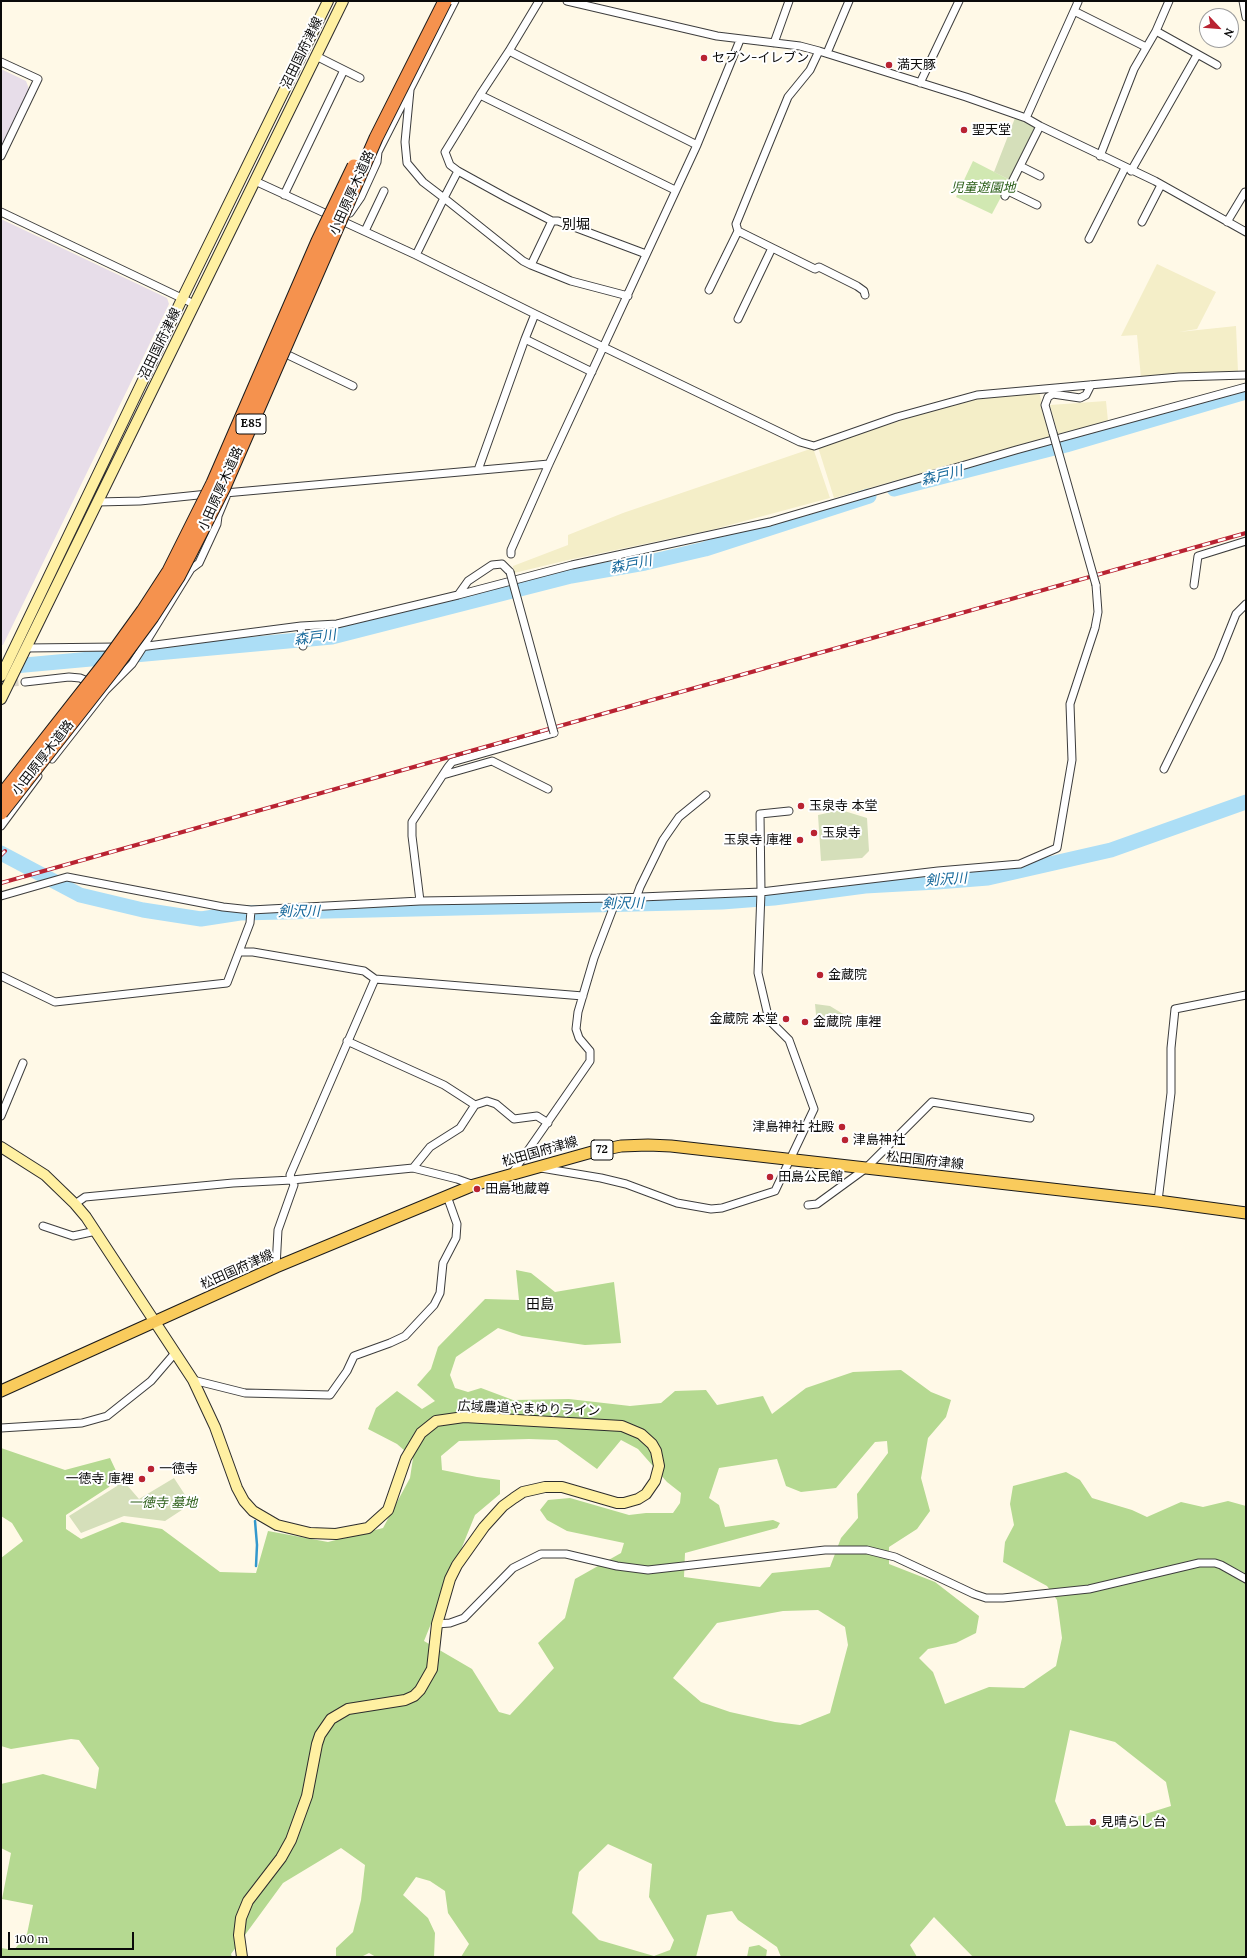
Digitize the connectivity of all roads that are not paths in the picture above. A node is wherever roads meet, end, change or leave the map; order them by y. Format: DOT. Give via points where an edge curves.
graph roads {
  1 [pos="328,1"];
  2 [pos="343,1"];
  3 [pos="435,1"];
  4 [pos="445,1"];
  5 [pos="455,1"];
  6 [pos="539,1"];
  7 [pos="567,1"];
  8 [pos="789,1"];
  9 [pos="849,1"];
  10 [pos="959,1"];
  11 [pos="1077,1"];
  12 [pos="1169,1"];
  13 [pos="1243,1"];
  14 [pos="1074,11"];
  15 [pos="1246,17"];
  16 [pos="1156,31"];
  17 [pos="740,40"];
  18 [pos="774,43"];
  19 [pos="1146,47"];
  20 [pos="509,51"];
  21 [pos="819,51"];
  22 [pos="827,53"];
  23 [pos="1197,55"];
  24 [pos="316,56"];
  25 [pos="1,62"];
  26 [pos="1217,65"];
  27 [pos="344,70"];
  28 [pos="360,78"];
  29 [pos="920,83"];
  30 [pos="410,88"];
  31 [pos="480,95"];
  32 [pos="1026,118"];
  33 [pos="1040,126"];
  34 [pos="697,145"];
  35 [pos="1,156"];
  36 [pos="1100,156"];
  37 [pos="1020,166"];
  38 [pos="1128,169"];
  39 [pos="458,171"];
  40 [pos="1040,176"];
  41 [pos="255,181"];
  42 [pos="1161,185"];
  43 [pos="675,190"];
  44 [pos="384,191"];
  45 [pos="1246,192"];
  46 [pos="284,195"];
  47 [pos="444,198"];
  48 [pos="1037,205"];
  49 [pos="1,212"];
  50 [pos="552,221"];
  51 [pos="346,222"];
  52 [pos="1142,222"];
  53 [pos="1227,222"];
  54 [pos="365,231"];
  55 [pos="738,231"];
  56 [pos="1246,232"];
  57 [pos="1089,239"];
  58 [pos="772,248"];
  59 [pos="646,254"];
  60 [pos="416,255"];
  61 [pos="531,265"];
  62 [pos="709,290"];
  63 [pos="865,295"];
  64 [pos="628,296"];
  65 [pos="182,299"];
  66 [pos="194,304"];
  67 [pos="535,314"];
  68 [pos="738,319"];
  69 [pos="525,339"];
  70 [pos="603,347"];
  71 [pos="288,355"];
  72 [pos="592,372"];
  73 [pos="1246,375"];
  74 [pos="1091,385"];
  75 [pos="353,386"];
  76 [pos="1246,387"];
  77 [pos="549,464"];
  78 [pos="478,470"];
  79 [pos="227,493"];
  80 [pos="97,502"];
  81 [pos="1246,541"];
  82 [pos="511,554"];
  83 [pos="1194,585"];
  84 [pos="458,595"];
  85 [pos="1246,604"];
  86 [pos="301,626"];
  87 [pos="303,646"];
  88 [pos="143,647"];
  89 [pos="25,649"];
  90 [pos="8,656"];
  91 [pos="1,676"];
  92 [pos="25,682"];
  93 [pos="106,690"];
  94 [pos="1,699"];
  95 [pos="1164,769"];
  96 [pos="443,775"];
  97 [pos="548,789"];
  98 [pos="1,796"];
  99 [pos="706,796"];
  100 [pos="789,811"];
  101 [pos="1,813"];
  102 [pos="1,826"];
  103 [pos="761,892"];
  104 [pos="1,896"];
  105 [pos="617,898"];
  106 [pos="636,898"];
  107 [pos="420,902"];
  108 [pos="251,911"];
  109 [pos="240,952"];
  110 [pos="1,976"];
  111 [pos="375,979"];
  112 [pos="1246,995"];
  113 [pos="583,996"];
  114 [pos="347,1041"];
  115 [pos="23,1062"];
  116 [pos="475,1105"];
  117 [pos="1,1116"];
  118 [pos="1030,1118"];
  119 [pos="548,1123"];
  120 [pos="1,1147"];
  121 [pos="789,1160"];
  122 [pos="535,1167"];
  123 [pos="413,1168"];
  124 [pos="865,1169"];
  125 [pos="510,1175"];
  126 [pos="292,1180"];
  127 [pos="474,1185"];
  128 [pos="447,1196"];
  129 [pos="1158,1201"];
  130 [pos="75,1204"];
  131 [pos="808,1205"];
  132 [pos="1246,1213"];
  133 [pos="43,1226"];
  134 [pos="96,1231"];
  135 [pos="276,1267"];
  136 [pos="154,1322"];
  137 [pos="175,1353"];
  138 [pos="193,1380"];
  139 [pos="1,1391"];
  140 [pos="1,1428"];
  141 [pos="1246,1579"];
  142 [pos="437,1624"];
  143 [pos="242,1957"];
  1 -- 65 [label="street, 沼田国府津線"];
  2 -- 24 [label="street, 沼田国府津線"];
  3 -- 98 [label="highway, 小田原厚木道路 / E85, bridge" via="318,241 213,483 169,571 144,611 107,661"];
  4 -- 101 [label="highway, 小田原厚木道路 / E85, bridge" via="376,138 224,487 178,577 113,670"];
  5 -- 30 [label="street"];
  6 -- 20 [label="street"];
  7 -- 17 [label="street"];
  8 -- 18 [label="street"];
  9 -- 22 [label="street"];
  10 -- 29 [label="street"];
  11 -- 14 [label="street"];
  12 -- 16 [label="street"];
  13 -- 15 [label="street"];
  14 -- 19 [label="street"];
  14 -- 32 [label="street"];
  16 -- 19 [label="street"];
  16 -- 23 [label="street"];
  17 -- 18 [label="street"];
  17 -- 34 [label="street"];
  18 -- 21 [label="street"];
  19 -- 36 [label="street" via="1134,69"];
  20 -- 31 [label="street"];
  20 -- 34 [label="street"];
  21 -- 22 [label="street"];
  21 -- 55 [label="street" via="810,70 788,97 736,224"];
  22 -- 29 [label="street"];
  23 -- 26 [label="street"];
  23 -- 38 [label="street"];
  24 -- 27 [label="street"];
  24 -- 41 [label="street, 沼田国府津線"];
  25 -- 35 [label="street" via="38,79"];
  27 -- 28 [label="street"];
  27 -- 46 [label="street"];
  29 -- 32 [label="street"];
  30 -- 47 [label="street" via="405,142 406,163 423,182"];
  30 -- 51 [label="street" via="378,152 377,162 361,198 352,207"];
  31 -- 39 [label="street" via="445,152 450,165"];
  31 -- 43 [label="street"];
  32 -- 33 [label="street"];
  33 -- 36 [label="street"];
  33 -- 37 [label="street"];
  34 -- 43 [label="street"];
  36 -- 38 [label="street"];
  37 -- 40 [label="street"];
  37 -- 48 [label="street" via="1006,193"];
  38 -- 42 [label="street"];
  38 -- 57 [label="street"];
  39 -- 47 [label="street"];
  39 -- 50 [label="street"];
  41 -- 46 [label="street"];
  41 -- 66 [label="street, 沼田国府津線"];
  42 -- 52 [label="street"];
  42 -- 53 [label="street"];
  43 -- 59 [label="street"];
  44 -- 54 [label="street"];
  45 -- 53 [label="street"];
  46 -- 51 [label="street"];
  47 -- 60 [label="street"];
  47 -- 61 [label="street"];
  49 -- 65 [label="street"];
  50 -- 59 [label="street"];
  50 -- 61 [label="street"];
  51 -- 54 [label="street"];
  51 -- 71 [label="street"];
  53 -- 56 [label="street"];
  54 -- 60 [label="street"];
  55 -- 58 [label="street"];
  55 -- 62 [label="street"];
  58 -- 63 [label="street" via="857,286"];
  58 -- 68 [label="street"];
  59 -- 64 [label="street"];
  60 -- 67 [label="street"];
  61 -- 64 [label="street" via="571,281"];
  64 -- 70 [label="street"];
  65 -- 66 [label="street"];
  65 -- 90 [label="street, 沼田国府津線"];
  66 -- 80 [label="street, 沼田国府津線"];
  67 -- 69 [label="street"];
  67 -- 70 [label="street"];
  69 -- 72 [label="street"];
  69 -- 78 [label="street"];
  70 -- 72 [label="street"];
  70 -- 74 [label="street" via="800,442 814,446 897,417 977,395"];
  71 -- 75 [label="street"];
  71 -- 79 [label="street"];
  72 -- 77 [label="street"];
  73 -- 74 [label="street" via="1179,377"];
  74 -- 103 [label="street, bridge" via="1086,395 1080,398 1053,394 1048,397 1045,405 1096,585 1098,612 1070,704 1072,760 1057,848 1020,864"];
  76 -- 84 [label="street" via="1016,450 770,522 572,565"];
  77 -- 78 [label="street"];
  77 -- 82 [label="street"];
  78 -- 79 [label="street"];
  79 -- 80 [label="street"];
  79 -- 88 [label="street" via="217,524 199,563 191,568"];
  80 -- 89 [label="street, 沼田国府津線"];
  81 -- 83 [label="street" via="1198,556"];
  84 -- 86 [label="street" via="337,624"];
  84 -- 96 [label="street, bridge" via="468,581 489,566 502,564 510,572 554,733 452,762"];
  85 -- 95 [label="street" via="1236,614 1218,659"];
  86 -- 87 [label="street"];
  86 -- 88 [label="street"];
  88 -- 89 [label="street"];
  88 -- 93 [label="street" via="132,664"];
  89 -- 94 [label="street, 沼田国府津線"];
  90 -- 91 [label="street, 沼田国府津線"];
  92 -- 93 [label="street" via="80,678"];
  93 -- 102 [label="street"];
  96 -- 97 [label="street" via="492,761"];
  96 -- 107 [label="street" via="412,822"];
  99 -- 106 [label="street" via="679,817 663,840"];
  100 -- 103 [label="street" via="760,814"];
  103 -- 106 [label="street"];
  103 -- 121 [label="street" via="758,973 761,991 769,1020 789,1040 814,1109"];
  104 -- 108 [label="street" via="67,877"];
  105 -- 106 [label="street"];
  105 -- 107 [label="street"];
  105 -- 113 [label="street" via="594,958"];
  107 -- 108 [label="street"];
  108 -- 109 [label="street" via="250,923"];
  109 -- 110 [label="street" via="227,983 55,1002"];
  109 -- 111 [label="street" via="364,971"];
  111 -- 113 [label="street"];
  111 -- 114 [label="street"];
  112 -- 129 [label="street" via="1175,1009 1171,1048 1171,1093"];
  113 -- 119 [label="street" via="576,1029 579,1038 590,1051 590,1061"];
  114 -- 116 [label="street" via="444,1085"];
  114 -- 126 [label="street" via="290,1175"];
  115 -- 117 [label="street"];
  116 -- 119 [label="street" via="487,1101 496,1104 514,1119 537,1116"];
  116 -- 123 [label="street" via="460,1128 430,1147"];
  118 -- 124 [label="street" via="932,1102"];
  119 -- 125 [label="street"];
  120 -- 130 [label="street, 広域農道やまゆりライン" via="45,1175"];
  121 -- 122 [label="main road, 松田国府津線 / 72" via="648,1145 621,1146"];
  121 -- 122 [label="street" via="775,1191 722,1208 711,1209 678,1203 626,1184 601,1178"];
  121 -- 124 [label="main road, 松田国府津線 / 72"];
  122 -- 125 [label="main road, 松田国府津線 / 72"];
  123 -- 126 [label="street"];
  123 -- 127 [label="street"];
  124 -- 129 [label="main road, 松田国府津線 / 72"];
  124 -- 131 [label="street" via="817,1204"];
  125 -- 127 [label="main road, 松田国府津線 / 72"];
  126 -- 130 [label="street" via="85,1197"];
  126 -- 135 [label="street" via="294,1185 278,1230"];
  127 -- 128 [label="main road, 松田国府津線 / 72"];
  128 -- 135 [label="main road, 松田国府津線 / 72"];
  128 -- 138 [label="street" via="457,1224 456,1238 443,1263 440,1293 434,1305 405,1336 354,1356 330,1395 245,1393"];
  129 -- 132 [label="main road, 松田国府津線 / 72"];
  130 -- 134 [label="street, 広域農道やまゆりライン"];
  133 -- 134 [label="street" via="73,1236"];
  134 -- 136 [label="street, 広域農道やまゆりライン"];
  135 -- 136 [label="main road, 松田国府津線 / 72"];
  136 -- 137 [label="street, 広域農道やまゆりライン"];
  136 -- 139 [label="main road, 松田国府津線 / 72"];
  137 -- 138 [label="street, 広域農道やまゆりライン"];
  137 -- 140 [label="street" via="151,1381 107,1416 82,1423"];
  138 -- 142 [label="street, 広域農道やまゆりライン" via="215,1427 244,1501 254,1511 277,1525 310,1533 352,1532 368,1528 378,1520 388,1510 406,1458 421,1433 436,1421 464,1417 622,1426 641,1434 652,1444 659,1466 651,1489 638,1499 617,1503 553,1486 523,1492 503,1506 484,1527 450,1579"];
  141 -- 142 [label="street" via="1221,1565 1200,1563 1089,1590 986,1598 895,1557 867,1550 825,1550 648,1570 617,1566 566,1554 541,1554 513,1568 464,1618"];
  142 -- 143 [label="street" via="432,1669 420,1690 405,1700 348,1709 331,1719 323,1730 317,1744 307,1796 291,1840 244,1910 239,1935"];
}
